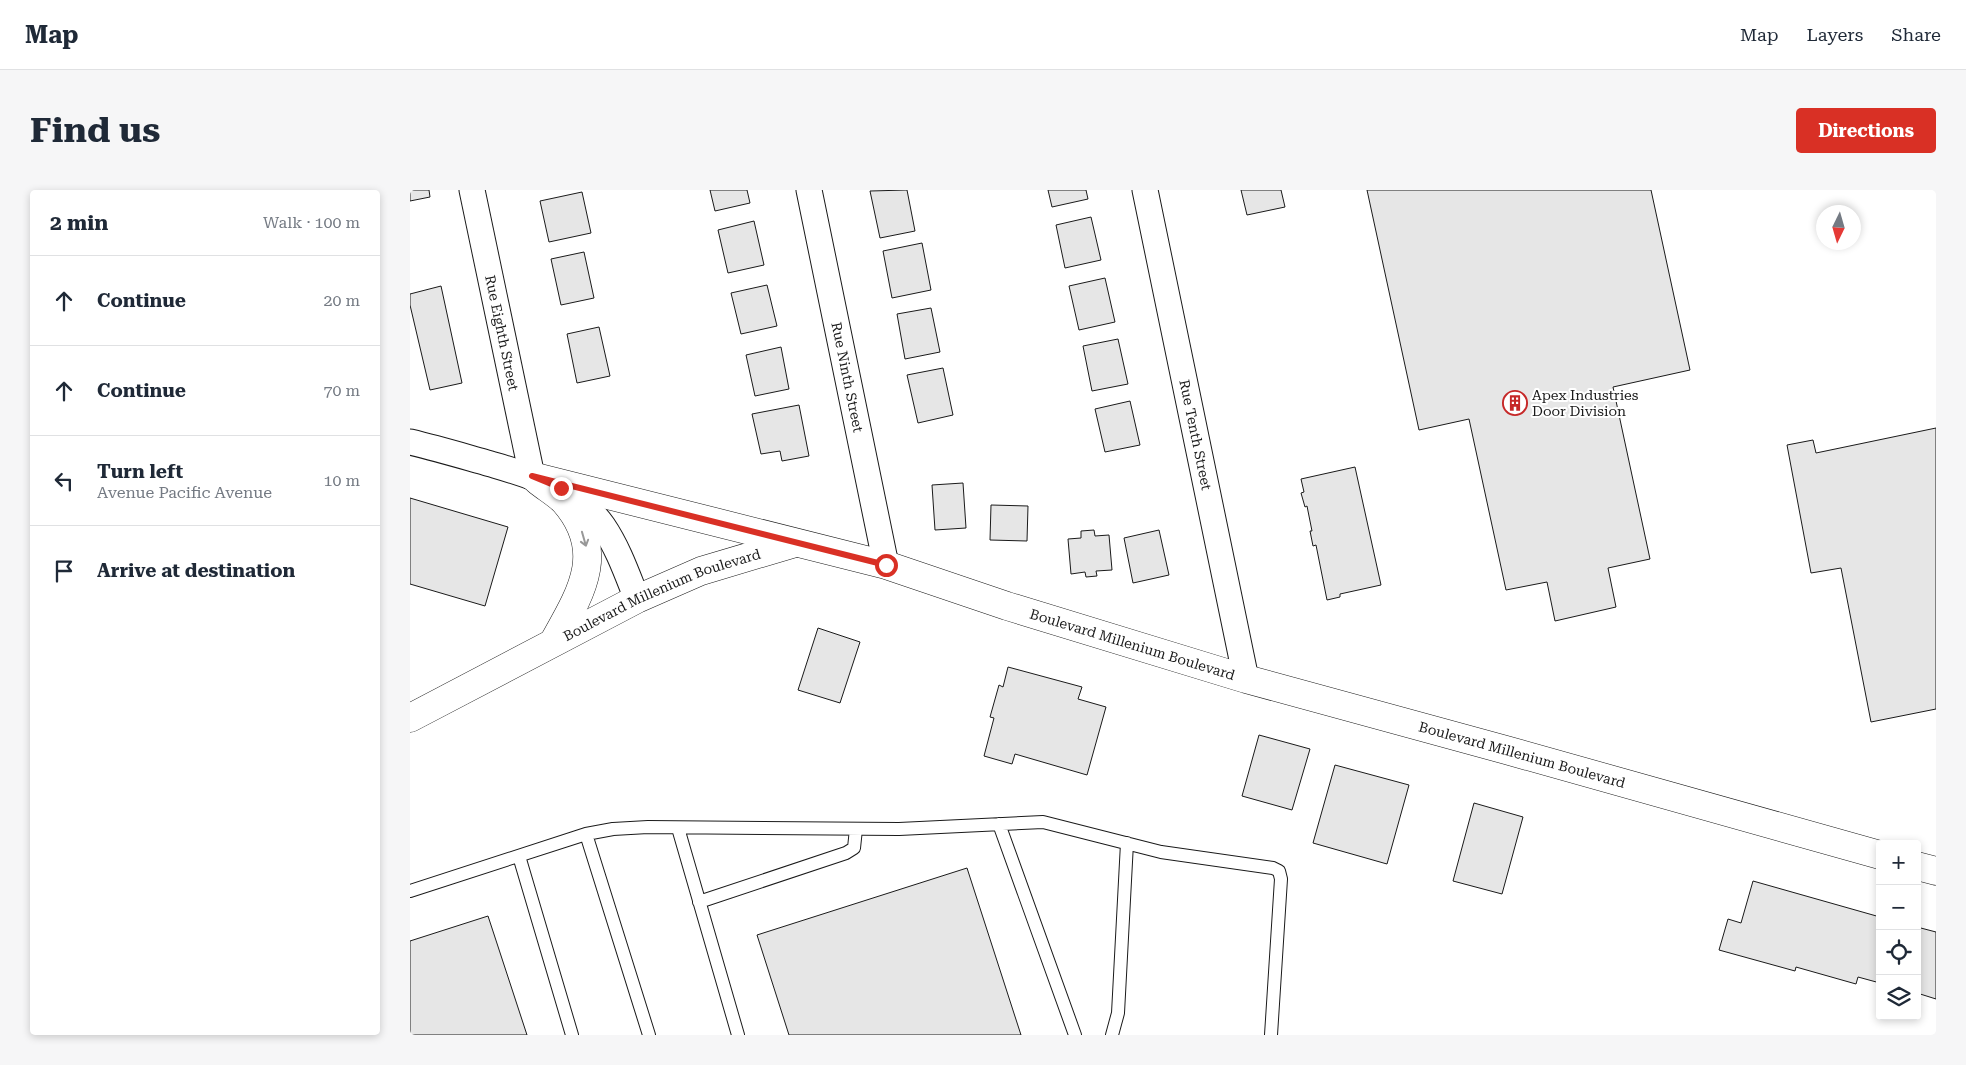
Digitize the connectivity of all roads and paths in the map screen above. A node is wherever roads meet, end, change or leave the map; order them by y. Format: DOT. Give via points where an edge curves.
graph roads {
  1 [pos="472,190"];
  2 [pos="809,190"];
  3 [pos="1145,190"];
  4 [pos="410,442"];
  5 [pos="532,476"];
  6 [pos="796,543"];
  7 [pos="886,565"];
  8 [pos="636,599"];
  9 [pos="554,641"];
  10 [pos="1246,679"];
  11 [pos="410,718"];
  12 [pos="999,824"];
  13 [pos="678,828"];
  14 [pos="856,829"];
  15 [pos="586,834"];
  16 [pos="1127,843"];
  17 [pos="1876,854"];
  18 [pos="519,856"];
  19 [pos="1921,867"];
  20 [pos="1936,871"];
  21 [pos="410,891"];
  22 [pos="699,902"];
  23 [pos="572,1035"];
  24 [pos="649,1035"];
  25 [pos="738,1035"];
  26 [pos="1075,1035"];
  27 [pos="1112,1035"];
  28 [pos="1270,1035"];
  1 -- 5 [label="street, Rue Eighth Street"];
  2 -- 7 [label="street, Rue Ninth Street"];
  3 -- 10 [label="street, Rue Tenth Street"];
  4 -- 5 [label="street"];
  5 -- 6 [label="main road"];
  5 -- 8 [label="street" via="561,488 602,524 617,548"];
  5 -- 9 [label="main road, one-way" via="563,500 574,515 584,535 587,554 586,574 580,593"];
  6 -- 7 [label="main road, Boulevard Millenium Boulevard"];
  6 -- 8 [label="main road, Boulevard Millenium Boulevard" via="701,571"];
  7 -- 10 [label="main road, Boulevard Millenium Boulevard" via="1007,606"];
  8 -- 9 [label="main road, Boulevard Millenium Boulevard"];
  9 -- 11 [label="main road, Boulevard Millenium Boulevard"];
  10 -- 17 [label="main road, Boulevard Millenium Boulevard"];
  12 -- 14 [label="lane"];
  12 -- 16 [label="lane" via="1050,823"];
  12 -- 26 [label="lane"];
  13 -- 14 [label="lane"];
  13 -- 15 [label="lane" via="613,829"];
  13 -- 22 [label="lane"];
  14 -- 22 [label="lane" via="854,848 846,853"];
  15 -- 18 [label="lane"];
  15 -- 24 [label="lane"];
  16 -- 27 [label="lane" via="1118,1012"];
  16 -- 28 [label="lane" via="1161,852 1279,871"];
  18 -- 21 [label="lane"];
  18 -- 23 [label="lane"];
  19 -- 20 [label="main road"];
  22 -- 25 [label="lane"];
}
